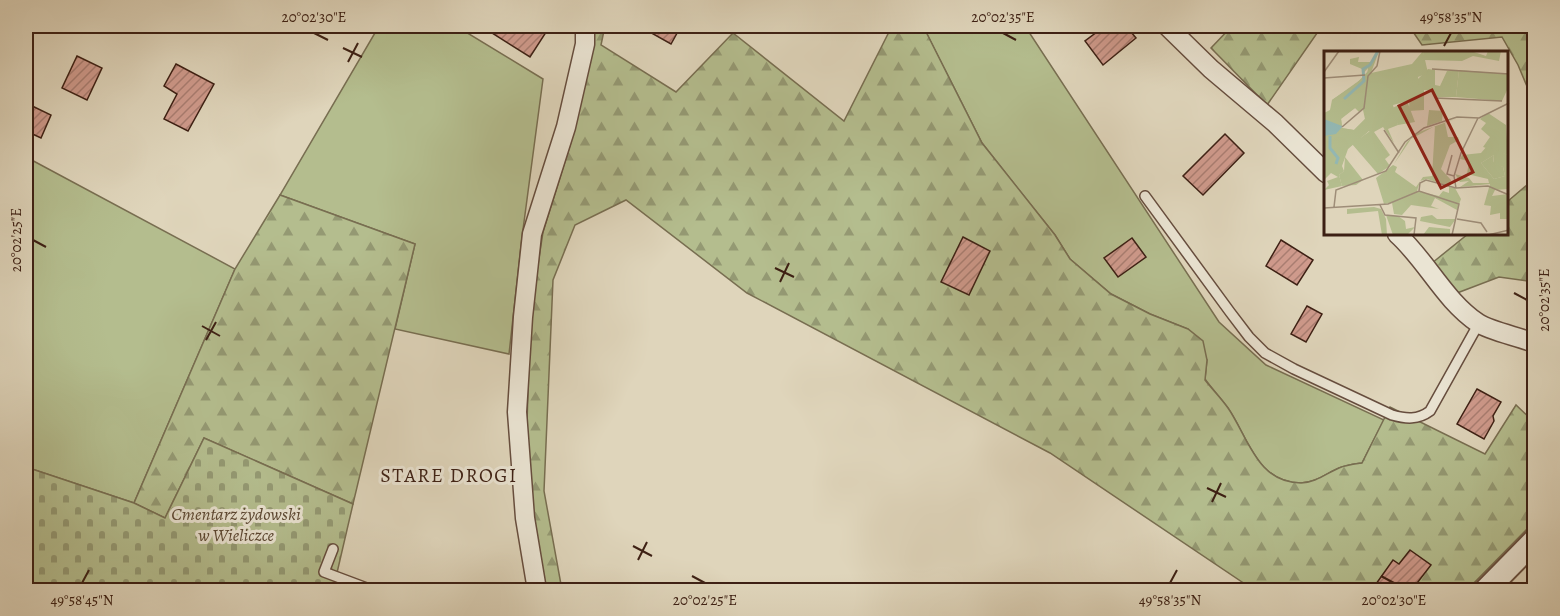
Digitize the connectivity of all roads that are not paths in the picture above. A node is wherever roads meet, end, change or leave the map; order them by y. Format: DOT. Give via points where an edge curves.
graph roads {
  1 [pos="585,26"];
  2 [pos="1167,26"];
  3 [pos="1324,171"];
  4 [pos="1145,196"];
  5 [pos="1399,236"];
  6 [pos="1479,323"];
  7 [pos="1534,342"];
  8 [pos="1534,541"];
  9 [pos="333,549"];
  10 [pos="372,591"];
  11 [pos="537,591"];
  12 [pos="1486,591"];
  1 -- 11 [label="street" via="585,44 566,127 532,234 523,317 517,412 525,518"];
  2 -- 3 [label="street"];
  4 -- 6 [label="lane" via="1265,353 1392,416 1407,419 1430,411"];
  5 -- 6 [label="street" via="1449,297"];
  6 -- 7 [label="street"];
  8 -- 12 [label="street"];
  9 -- 10 [label="lane" via="324,572"];
}
